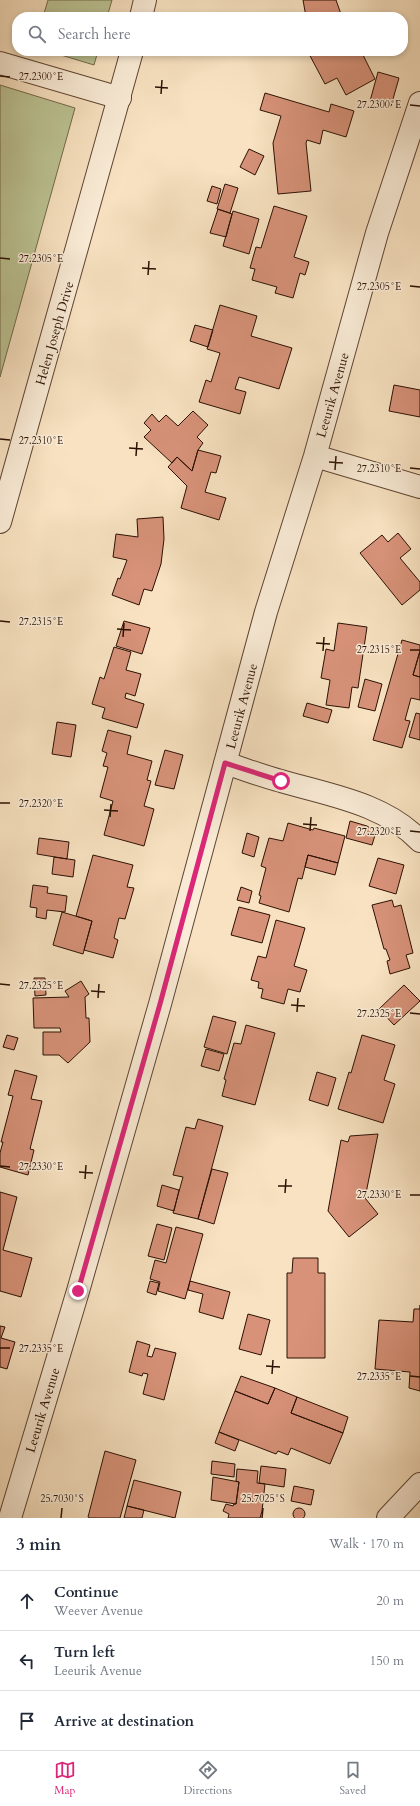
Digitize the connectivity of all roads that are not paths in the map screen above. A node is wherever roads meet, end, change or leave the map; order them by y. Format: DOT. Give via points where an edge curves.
graph roads {
  1 [pos="145,0"];
  2 [pos="142,12"];
  3 [pos="131,56"];
  4 [pos="0,63"];
  5 [pos="120,98"];
  6 [pos="420,103"];
  7 [pos="315,456"];
  8 [pos="420,487"];
  9 [pos="0,522"];
  10 [pos="225,763"];
  11 [pos="420,841"];
  12 [pos="420,1484"];
  13 [pos="10,1518"];
  14 [pos="388,1518"];
  1 -- 2 [label="street"];
  3 -- 5 [label="street, Helen Joseph Drive"];
  4 -- 5 [label="street"];
  5 -- 9 [label="street, Helen Joseph Drive"];
  6 -- 7 [label="street, Leeurik Avenue" via="378,233"];
  7 -- 8 [label="street"];
  7 -- 10 [label="street, Leeurik Avenue" via="266,612"];
  10 -- 11 [label="street" via="350,800 384,816 412,833"];
  10 -- 13 [label="street, Leeurik Avenue" via="78,1291"];
  12 -- 14 [label="street"];
}
